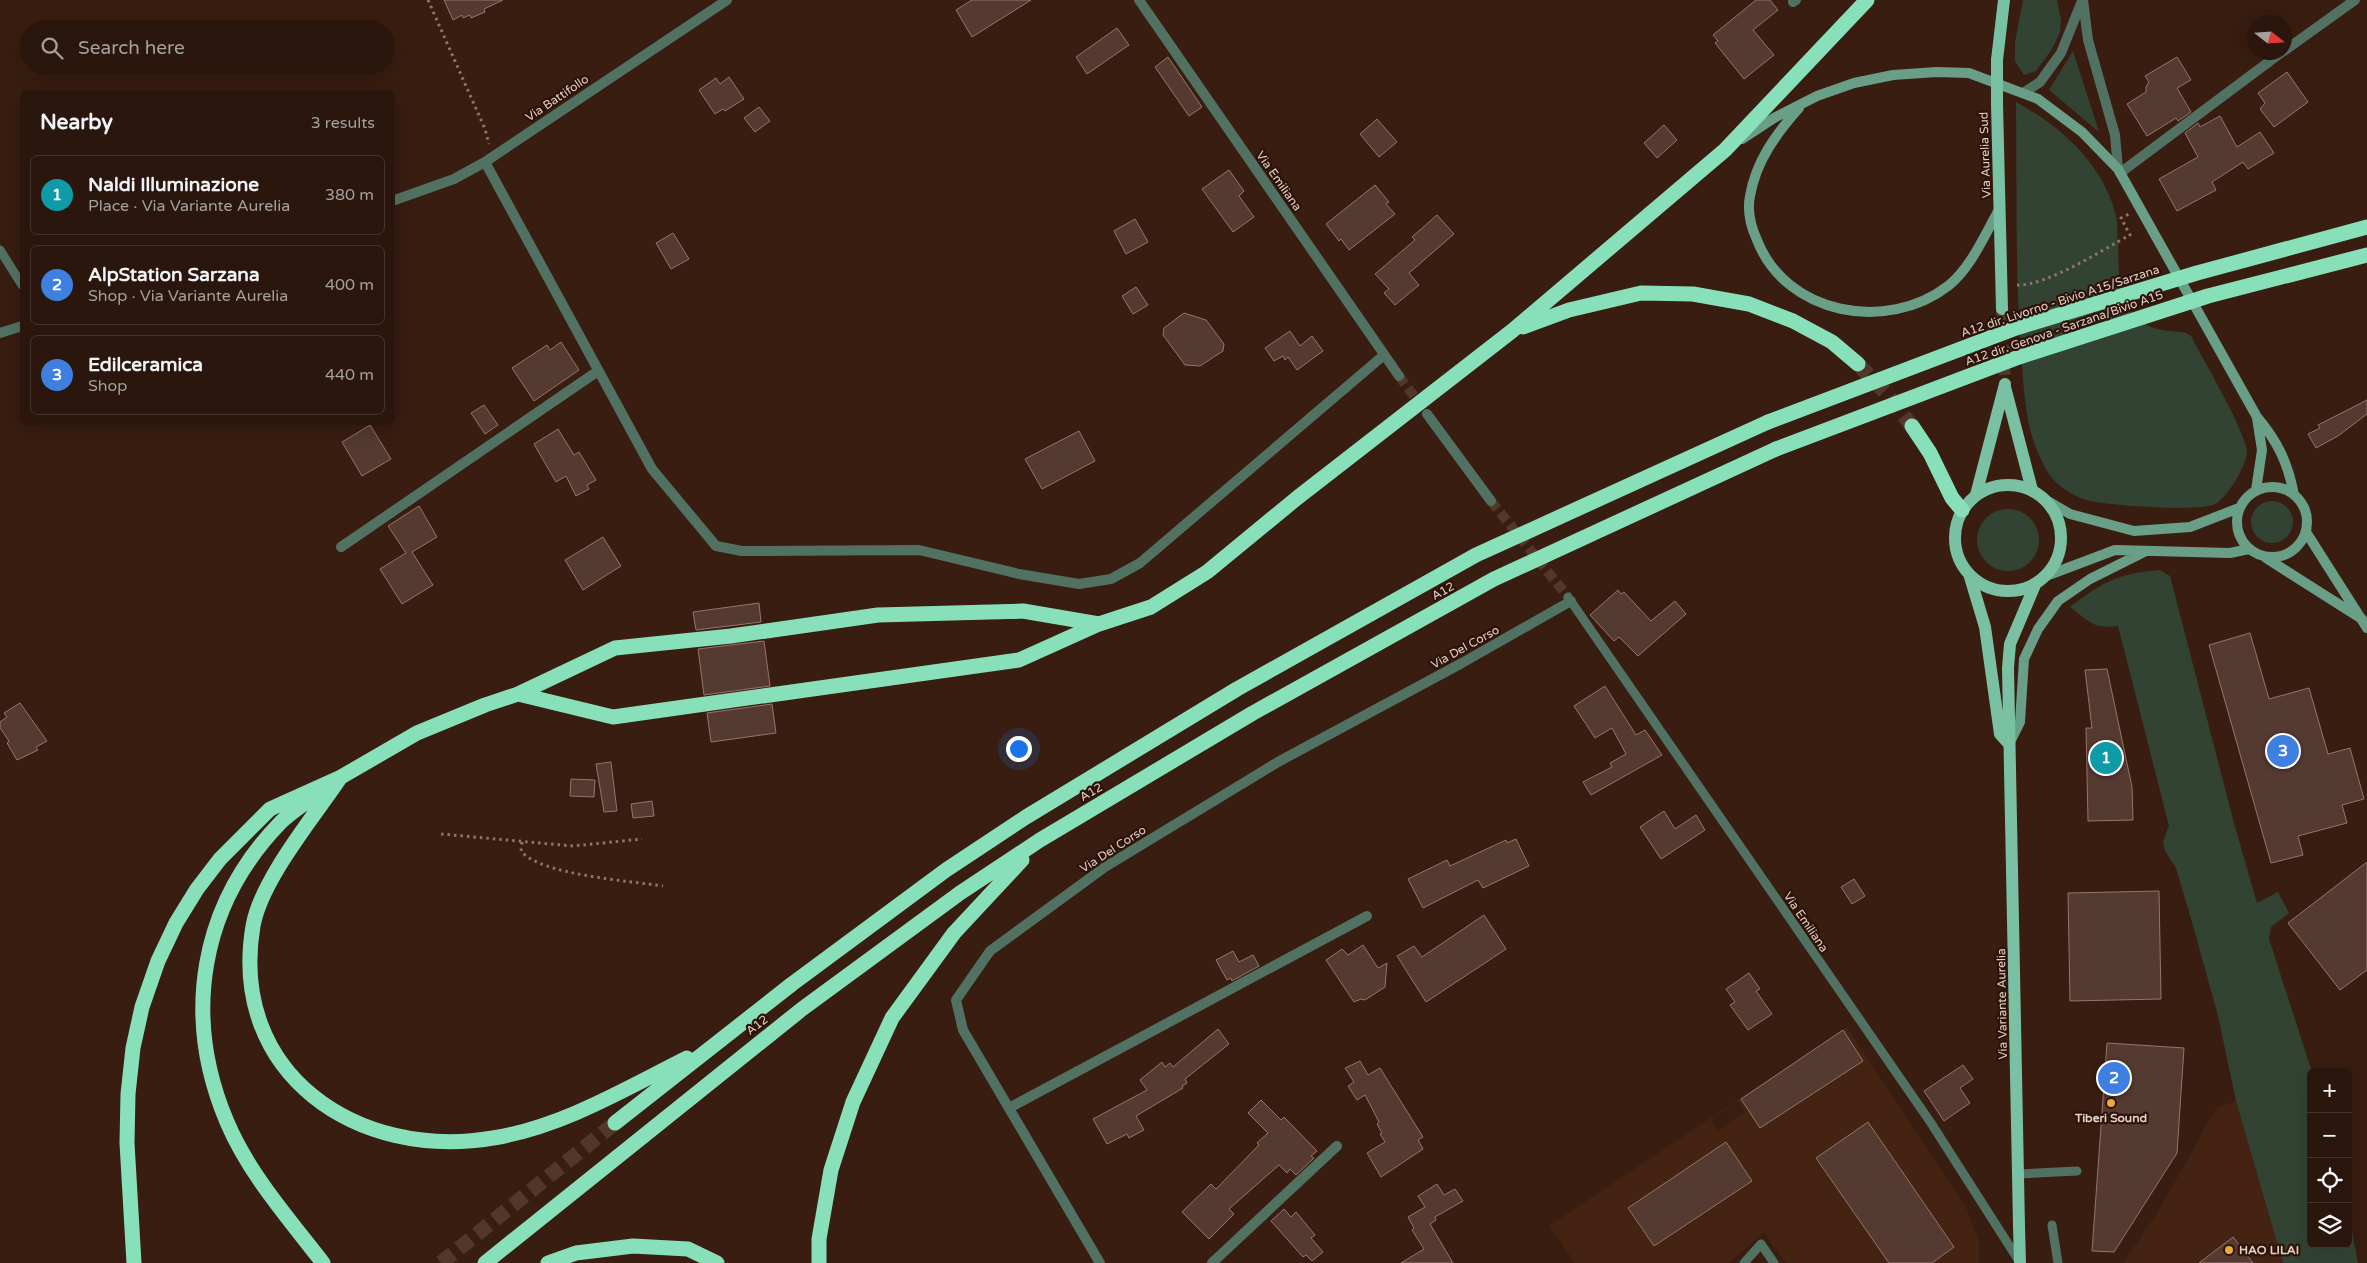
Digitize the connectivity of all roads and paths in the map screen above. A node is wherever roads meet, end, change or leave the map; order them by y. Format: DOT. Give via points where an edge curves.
graph roads {
  1 [pos="428,0"];
  2 [pos="727,0"];
  3 [pos="1139,0"];
  4 [pos="1867,0"];
  5 [pos="2004,0"];
  6 [pos="2083,0"];
  7 [pos="2354,0"];
  8 [pos="2292,45"];
  9 [pos="2272,60"];
  10 [pos="2024,93"];
  11 [pos="1803,104"];
  12 [pos="1725,150"];
  13 [pos="485,162"];
  14 [pos="2119,171"];
  15 [pos="395,200"];
  16 [pos="2000,208"];
  17 [pos="2141,208"];
  18 [pos="2367,227"];
  19 [pos="0,250"];
  20 [pos="2367,255"];
  21 [pos="20,281"];
  22 [pos="2001,285"];
  23 [pos="2002,309"];
  24 [pos="20,327"];
  25 [pos="1512,331"];
  26 [pos="0,333"];
  27 [pos="1384,355"];
  28 [pos="1858,364"];
  29 [pos="598,371"];
  30 [pos="1399,376"];
  31 [pos="1427,414"];
  32 [pos="2257,417"];
  33 [pos="1768,422"];
  34 [pos="1912,426"];
  35 [pos="1776,450"];
  36 [pos="2032,490"];
  37 [pos="2256,490"];
  38 [pos="1976,495"];
  39 [pos="2294,495"];
  40 [pos="2046,500"];
  41 [pos="1492,501"];
  42 [pos="2239,508"];
  43 [pos="1962,510"];
  44 [pos="2306,532"];
  45 [pos="341,547"];
  46 [pos="2249,549"];
  47 [pos="2146,551"];
  48 [pos="2265,557"];
  49 [pos="1970,576"];
  50 [pos="2046,576"];
  51 [pos="2035,584"];
  52 [pos="1570,599"];
  53 [pos="1099,624"];
  54 [pos="2364,624"];
  55 [pos="518,694"];
  56 [pos="2009,744"];
  57 [pos="340,777"];
  58 [pos="441,834"];
  59 [pos="642,838"];
  60 [pos="1040,840"];
  61 [pos="522,842"];
  62 [pos="663,886"];
  63 [pos="1367,916"];
  64 [pos="716,1043"];
  65 [pos="1009,1108"];
  66 [pos="615,1123"];
  67 [pos="1337,1146"];
  68 [pos="2077,1171"];
  69 [pos="2019,1174"];
  70 [pos="2052,1225"];
  71 [pos="134,1263"];
  72 [pos="323,1263"];
  73 [pos="485,1263"];
  74 [pos="548,1263"];
  75 [pos="717,1263"];
  76 [pos="819,1263"];
  77 [pos="1100,1263"];
  78 [pos="1212,1263"];
  79 [pos="1744,1263"];
  80 [pos="1774,1263"];
  81 [pos="2020,1263"];
  82 [pos="2058,1263"];
  1 -- 13 [label="path" via="485,129 489,144"];
  2 -- 13 [label="street, Via Battifollo"];
  3 -- 27 [label="street, Via Emiliana"];
  4 -- 12 [label="highway"];
  5 -- 16 [label="main road, Via Aurelia Sud, bridge" via="1997,60"];
  6 -- 10 [label="street" via="2061,53 2040,82"];
  6 -- 14 [label="street" via="2088,40 2115,135"];
  7 -- 8 [label="street"];
  9 -- 14 [label="street"];
  10 -- 11 [label="main road" via="1969,73 1937,72 1893,75 1854,83"];
  10 -- 14 [label="main road" via="2038,99 2082,132"];
  11 -- 12 [label="main road" via="1774,118"];
  11 -- 16 [label="main road" via="1776,135 1762,158 1750,197 1750,224 1762,255 1781,279 1812,301 1841,310 1875,312 1904,308 1931,298 1967,268"];
  12 -- 25 [label="highway"];
  13 -- 15 [label="street, Via Battifollo" via="454,178"];
  13 -- 29 [label="street"];
  14 -- 17 [label="main road"];
  16 -- 22 [label="main road, Via Aurelia Sud"];
  17 -- 22 [label="path" via="2121,218 2130,235 2114,244 2030,286"];
  17 -- 32 [label="main road"];
  18 -- 33 [label="highway, A12 dir. Livorno - Bivio A15/Sarzana / A12, bridge" via="2197,273 2016,328"];
  19 -- 21 [label="lane"];
  20 -- 35 [label="highway, A12 dir. Genova - Sarzana/Bivio A15 / A12, bridge" via="2208,296 2018,357"];
  22 -- 23 [label="main road, Via Aurelia Sud"];
  24 -- 26 [label="street"];
  25 -- 28 [label="highway" via="1569,310 1641,292 1693,294 1749,304 1793,320 1832,342"];
  25 -- 53 [label="highway" via="1207,572 1151,607"];
  27 -- 29 [label="street" via="1140,563 1111,579 1080,584 1019,574 919,550 742,551 716,546 652,469"];
  27 -- 30 [label="street, Via Emiliana"];
  29 -- 45 [label="street"];
  31 -- 41 [label="street"];
  32 -- 37 [label="main road" via="2262,450"];
  32 -- 39 [label="main road" via="2273,436 2289,469"];
  33 -- 64 [label="highway, A12 / A12" via="1476,555 1237,689 1026,817 946,870"];
  34 -- 43 [label="highway"];
  35 -- 60 [label="highway, A12 / A12" via="1494,579 1253,713"];
  36 -- 38 [label="main road" via="2001,484"];
  36 -- 38 [label="main road" via="2005,384"];
  36 -- 40 [label="main road"];
  37 -- 39 [label="main road" via="2276,487"];
  37 -- 42 [label="main road"];
  38 -- 43 [label="main road"];
  39 -- 44 [label="main road" via="2305,512"];
  40 -- 42 [label="main road" via="2070,514 2134,531 2190,527"];
  40 -- 50 [label="main road" via="2061,531 2061,549"];
  42 -- 46 [label="main road" via="2237,530"];
  43 -- 49 [label="main road" via="1954,538 1959,559"];
  44 -- 48 [label="main road" via="2295,549 2276,557"];
  44 -- 54 [label="main road"];
  46 -- 47 [label="main road" via="2230,553"];
  46 -- 48 [label="main road"];
  47 -- 50 [label="main road" via="2115,550"];
  47 -- 56 [label="main road" via="2090,579 2058,601 2038,629 2024,658 2020,722"];
  48 -- 54 [label="main road"];
  49 -- 51 [label="main road" via="1985,587 2001,592 2019,591"];
  49 -- 56 [label="main road, Via Variante Aurelia" via="1985,627 2000,734"];
  50 -- 51 [label="main road"];
  51 -- 56 [label="main road, Via Variante Aurelia" via="2010,644"];
  52 -- 65 [label="street, Via Del Corso" via="1462,663 1278,762 1105,867 990,950 956,1000 963,1030"];
  52 -- 81 [label="lane, Via Emiliana" via="1931,1123"];
  53 -- 55 [label="highway" via="1023,611 878,615 731,636 615,648"];
  53 -- 55 [label="highway" via="1019,660 613,716"];
  55 -- 57 [label="highway" via="417,733"];
  56 -- 69 [label="main road, Via Variante Aurelia"];
  57 -- 64 [label="highway" via="265,888 253,926 251,960 253,995 263,1028 279,1059 301,1087 332,1112 367,1129 404,1139 449,1143 493,1138 530,1130 574,1113"];
  57 -- 71 [label="highway" via="270,809 247,830 197,889 158,961 142,1007 128,1094 127,1143"];
  57 -- 72 [label="highway" via="283,821 237,879 212,940 204,976 202,1011 204,1047 228,1124 249,1162"];
  58 -- 61 [label="path"];
  59 -- 61 [label="path" via="573,846"];
  60 -- 73 [label="highway, A12 / A12" via="960,893 802,1009"];
  60 -- 76 [label="highway" via="954,933 892,1018 853,1102 831,1170 819,1239"];
  61 -- 62 [label="path" via="521,851 526,857 548,868"];
  63 -- 65 [label="street"];
  64 -- 66 [label="highway, A12 / A12"];
  65 -- 77 [label="street, Via Del Corso"];
  67 -- 78 [label="street"];
  68 -- 69 [label="lane"];
  69 -- 81 [label="main road, Via Variante Aurelia, bridge"];
  70 -- 82 [label="lane"];
  74 -- 75 [label="highway" via="576,1253 633,1246 688,1249"];
  79 -- 80 [label="lane" via="1761,1244"];
}
